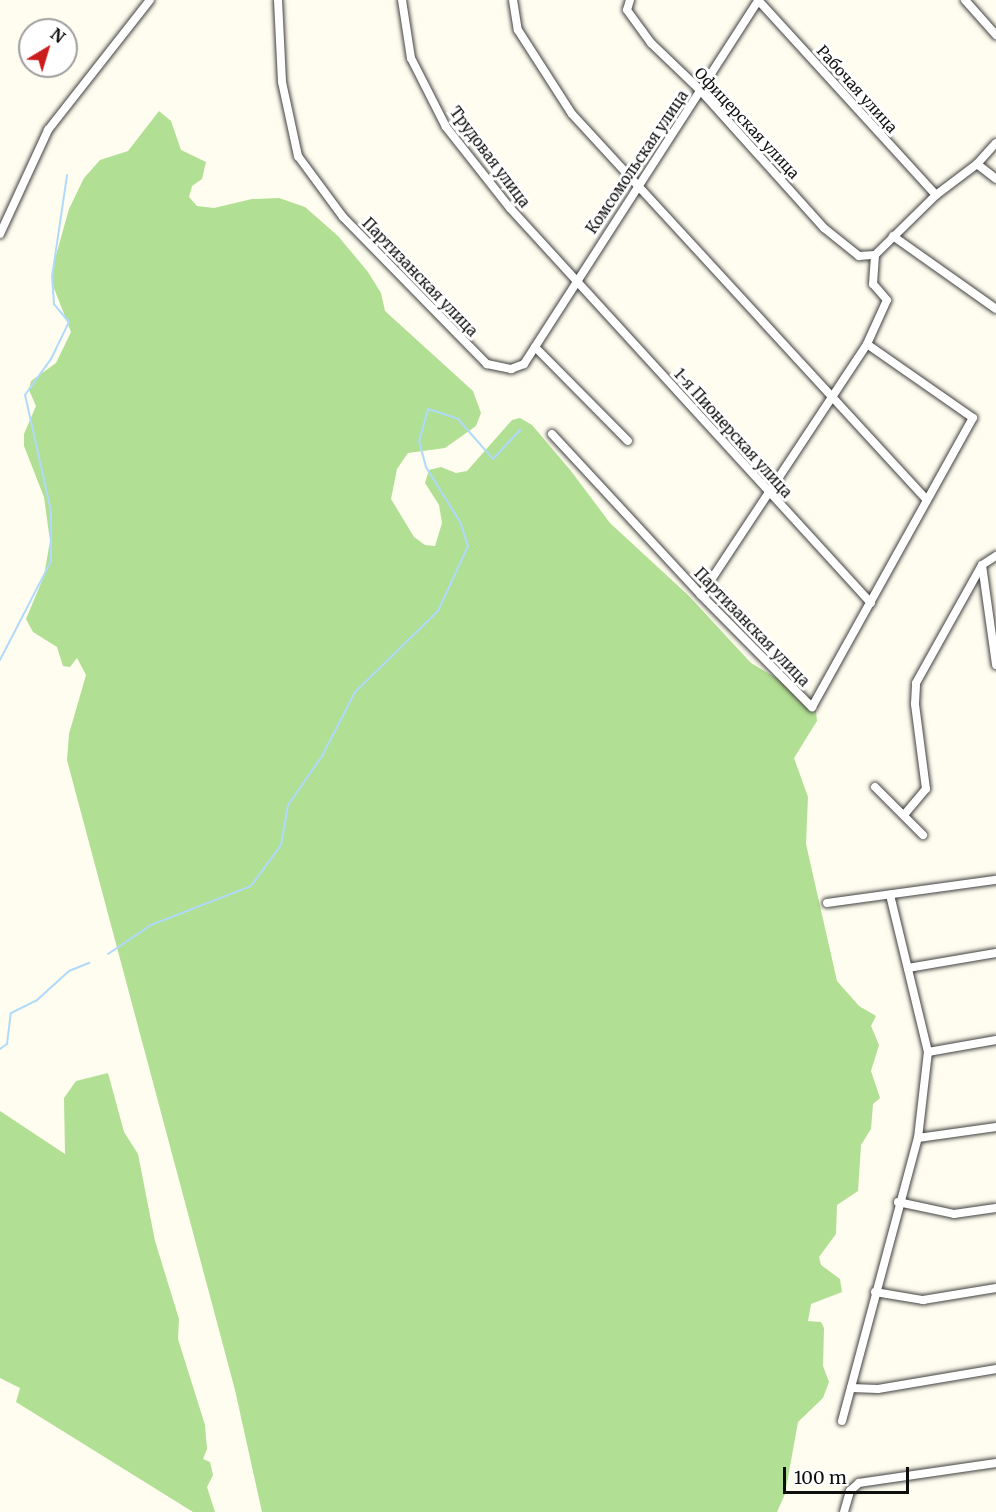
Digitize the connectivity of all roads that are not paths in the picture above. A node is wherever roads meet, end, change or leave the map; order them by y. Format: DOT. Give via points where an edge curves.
graph roads {
  1 [pos="150,0"];
  2 [pos="278,0"];
  3 [pos="402,0"];
  4 [pos="513,0"];
  5 [pos="630,0"];
  6 [pos="759,0"];
  7 [pos="965,0"];
  8 [pos="996,35"];
  9 [pos="701,91"];
  10 [pos="996,143"];
  11 [pos="977,164"];
  12 [pos="996,179"];
  13 [pos="635,188"];
  14 [pos="936,195"];
  15 [pos="0,234"];
  16 [pos="893,236"];
  17 [pos="875,255"];
  18 [pos="576,279"];
  19 [pos="996,309"];
  20 [pos="867,344"];
  21 [pos="535,347"];
  22 [pos="830,396"];
  23 [pos="552,434"];
  24 [pos="628,441"];
  25 [pos="769,493"];
  26 [pos="926,499"];
  27 [pos="996,556"];
  28 [pos="982,565"];
  29 [pos="701,595"];
  30 [pos="871,603"];
  31 [pos="996,665"];
  32 [pos="875,787"];
  33 [pos="904,815"];
  34 [pos="924,835"];
  35 [pos="996,880"];
  36 [pos="890,895"];
  37 [pos="827,903"];
  38 [pos="996,953"];
  39 [pos="908,968"];
  40 [pos="996,1040"];
  41 [pos="928,1052"];
  42 [pos="996,1127"];
  43 [pos="918,1138"];
  44 [pos="898,1202"];
  45 [pos="996,1208"];
  46 [pos="996,1288"];
  47 [pos="875,1292"];
  48 [pos="996,1369"];
  49 [pos="851,1389"];
  50 [pos="842,1421"];
  51 [pos="996,1463"];
  52 [pos="844,1512"];
  1 -- 15 [label="street" via="48,130"];
  2 -- 21 [label="street, Партизанская улица" via="282,82 298,156 343,217 487,364 517,369"];
  3 -- 18 [label="street, Трудовая улица" via="411,58 446,127 510,208"];
  4 -- 13 [label="street" via="518,30 572,114"];
  5 -- 9 [label="street, Офицерская улица" via="627,10 651,43"];
  6 -- 9 [label="street, Комсомольская улица"];
  6 -- 14 [label="street, Рабочая улица"];
  7 -- 8 [label="street"];
  9 -- 13 [label="street, Комсомольская улица"];
  9 -- 17 [label="street, Офицерская улица" via="824,228 859,256"];
  10 -- 11 [label="street"];
  11 -- 12 [label="street"];
  11 -- 14 [label="street"];
  13 -- 18 [label="street, Комсомольская улица"];
  13 -- 22 [label="street"];
  14 -- 16 [label="street"];
  16 -- 17 [label="street"];
  16 -- 19 [label="street"];
  17 -- 20 [label="street" via="873,285 887,300"];
  18 -- 21 [label="street, Партизанская улица"];
  18 -- 25 [label="street, 1-я Пионерская улица"];
  20 -- 22 [label="street"];
  20 -- 26 [label="street" via="973,418"];
  21 -- 24 [label="street"];
  22 -- 25 [label="street"];
  22 -- 26 [label="street"];
  23 -- 29 [label="street, Партизанская улица"];
  25 -- 29 [label="street"];
  25 -- 30 [label="street, 1-я Пионерская улица"];
  26 -- 30 [label="street"];
  27 -- 28 [label="street"];
  28 -- 31 [label="street"];
  28 -- 33 [label="street" via="916,683 926,789"];
  29 -- 30 [label="street, Партизанская улица" via="812,707"];
  32 -- 33 [label="street"];
  33 -- 34 [label="street"];
  35 -- 36 [label="street"];
  36 -- 37 [label="street"];
  36 -- 39 [label="street"];
  38 -- 39 [label="street"];
  39 -- 41 [label="street"];
  40 -- 41 [label="street"];
  41 -- 43 [label="street"];
  42 -- 43 [label="street"];
  43 -- 44 [label="street"];
  44 -- 45 [label="street" via="954,1214"];
  44 -- 47 [label="street"];
  46 -- 47 [label="street" via="923,1300"];
  47 -- 49 [label="street"];
  48 -- 49 [label="street" via="878,1389"];
  49 -- 50 [label="street"];
  51 -- 52 [label="street" via="859,1484 850,1491"];
}
